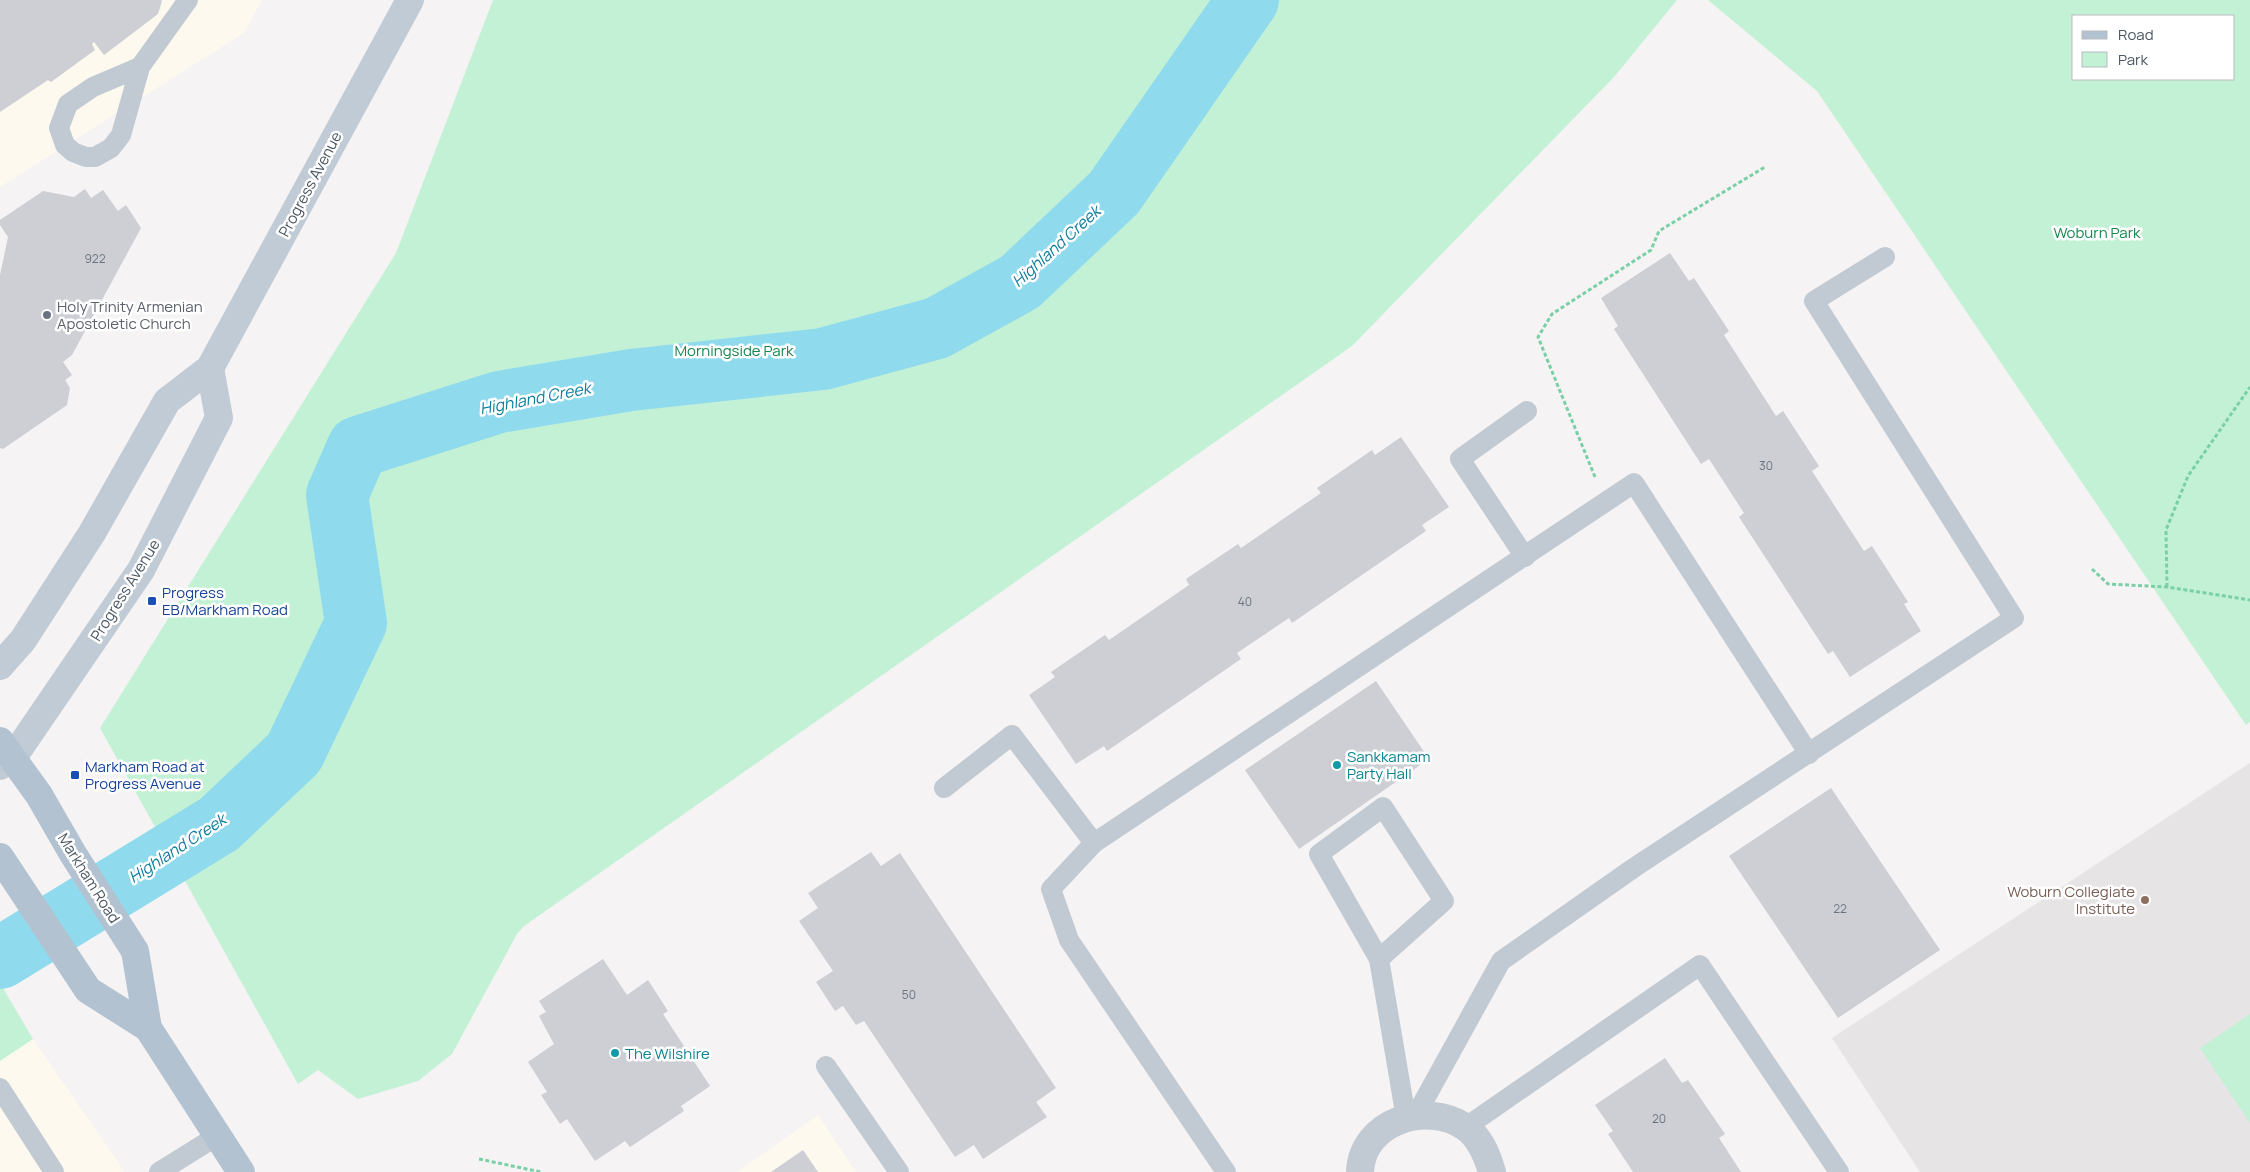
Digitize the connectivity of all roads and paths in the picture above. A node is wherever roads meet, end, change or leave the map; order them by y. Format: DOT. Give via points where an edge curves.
graph roads {
  1 [pos="188,0"];
  2 [pos="410,0"];
  3 [pos="140,67"];
  4 [pos="1765,167"];
  5 [pos="1885,257"];
  6 [pos="210,368"];
  7 [pos="2250,387"];
  8 [pos="1527,411"];
  9 [pos="1604,503"];
  10 [pos="1525,557"];
  11 [pos="2092,569"];
  12 [pos="2167,587"];
  13 [pos="2250,600"];
  14 [pos="0,666"];
  15 [pos="1808,754"];
  16 [pos="4,755"];
  17 [pos="944,788"];
  18 [pos="1094,843"];
  19 [pos="0,857"];
  20 [pos="1379,959"];
  21 [pos="148,1028"];
  22 [pos="826,1066"];
  23 [pos="0,1088"];
  24 [pos="1411,1116"];
  25 [pos="1466,1127"];
  26 [pos="217,1136"];
  27 [pos="479,1159"];
  28 [pos="54,1172"];
  29 [pos="159,1172"];
  30 [pos="241,1172"];
  31 [pos="541,1172"];
  32 [pos="899,1172"];
  33 [pos="1226,1172"];
  34 [pos="1360,1172"];
  35 [pos="1492,1172"];
  36 [pos="1839,1172"];
  1 -- 3 [label="lane"];
  2 -- 6 [label="main road, Progress Avenue"];
  3 -- 3 [label="lane" via="93,87 68,104 59,128 65,145 73,152 95,157 111,148 121,135"];
  4 -- 9 [label="path" via="1659,231 1651,250 1552,314 1538,337"];
  5 -- 15 [label="lane" via="1814,301 2014,618"];
  6 -- 14 [label="main road, Progress Avenue" via="167,401 92,533 23,640"];
  6 -- 16 [label="main road, Progress Avenue" via="219,418 141,570"];
  7 -- 12 [label="path" via="2188,476 2166,530"];
  8 -- 10 [label="lane" via="1460,459"];
  9 -- 10 [label="lane"];
  9 -- 15 [label="lane" via="1634,483"];
  10 -- 18 [label="lane"];
  11 -- 12 [label="path" via="2108,584"];
  12 -- 13 [label="path"];
  15 -- 24 [label="lane" via="1635,867 1501,961"];
  16 -- 21 [label="main road, Markham Road" via="39,795 135,951"];
  17 -- 18 [label="lane" via="1012,735"];
  18 -- 33 [label="lane" via="1052,889 1069,940"];
  19 -- 21 [label="main road, Markham Road" via="88,990"];
  20 -- 20 [label="lane" via="1444,901 1383,807 1319,854"];
  20 -- 24 [label="lane"];
  21 -- 26 [label="main road, Markham Road"];
  22 -- 32 [label="lane"];
  23 -- 28 [label="lane"];
  24 -- 25 [label="street" via="1442,1116"];
  24 -- 34 [label="street" via="1392,1123 1372,1140 1360,1164"];
  25 -- 35 [label="street" via="1483,1146"];
  25 -- 36 [label="lane" via="1700,965"];
  26 -- 29 [label="lane"];
  26 -- 30 [label="main road, Markham Road"];
  27 -- 31 [label="path"];
}
